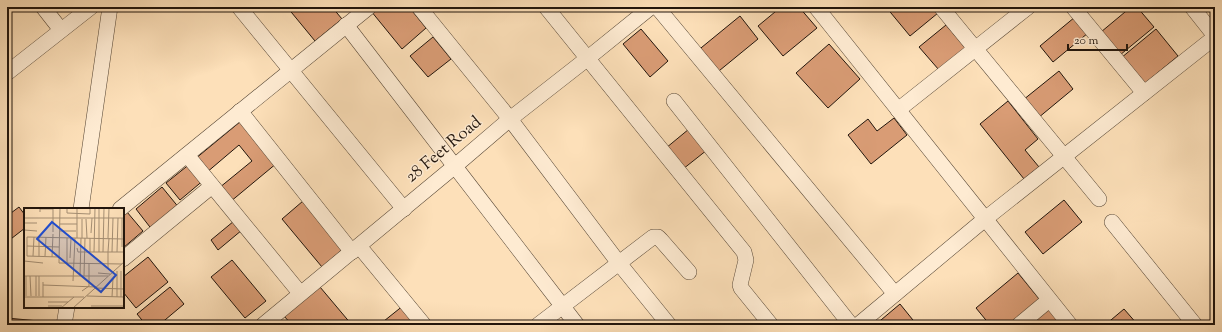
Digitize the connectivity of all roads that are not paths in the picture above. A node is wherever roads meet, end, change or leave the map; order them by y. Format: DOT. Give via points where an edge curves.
graph roads {
  1 [pos="42,7"];
  2 [pos="91,7"];
  3 [pos="239,7"];
  4 [pos="369,7"];
  5 [pos="419,7"];
  6 [pos="546,7"];
  7 [pos="651,7"];
  8 [pos="657,7"];
  9 [pos="816,7"];
  10 [pos="941,7"];
  11 [pos="1028,7"];
  12 [pos="1073,7"];
  13 [pos="1192,7"];
  14 [pos="113,9"];
  15 [pos="346,25"];
  16 [pos="61,30"];
  17 [pos="1215,36"];
  18 [pos="975,49"];
  19 [pos="588,58"];
  20 [pos="291,70"];
  21 [pos="7,73"];
  22 [pos="1144,94"];
  23 [pos="674,101"];
  24 [pos="898,110"];
  25 [pos="240,111"];
  26 [pos="510,119"];
  27 [pos="186,155"];
  28 [pos="1064,157"];
  29 [pos="455,166"];
  30 [pos="212,186"];
  31 [pos="1098,200"];
  32 [pos="81,208"];
  33 [pos="121,208"];
  34 [pos="404,209"];
  35 [pos="985,219"];
  36 [pos="1112,222"];
  37 [pos="355,249"];
  38 [pos="124,259"];
  39 [pos="618,262"];
  40 [pos="689,272"];
  41 [pos="300,293"];
  42 [pos="895,294"];
  43 [pos="1049,300"];
  44 [pos="562,307"];
  45 [pos="67,308"];
  46 [pos="280,320"];
  47 [pos="64,325"];
  48 [pos="263,325"];
  49 [pos="424,325"];
  50 [pos="538,325"];
  51 [pos="577,325"];
  52 [pos="669,325"];
  53 [pos="772,325"];
  54 [pos="851,325"];
  55 [pos="858,325"];
  56 [pos="1019,325"];
  57 [pos="1070,325"];
  58 [pos="1195,325"];
  1 -- 16 [label="street"];
  2 -- 16 [label="street"];
  3 -- 20 [label="street"];
  4 -- 15 [label="street"];
  5 -- 26 [label="street"];
  6 -- 19 [label="street"];
  7 -- 19 [label="street, 28 Feet Road"];
  8 -- 42 [label="street"];
  9 -- 24 [label="street"];
  10 -- 18 [label="street"];
  11 -- 18 [label="street"];
  12 -- 22 [label="street"];
  13 -- 17 [label="street"];
  14 -- 32 [label="street"];
  15 -- 20 [label="street"];
  15 -- 29 [label="street"];
  16 -- 21 [label="street"];
  17 -- 22 [label="street"];
  18 -- 24 [label="street"];
  18 -- 28 [label="street"];
  19 -- 26 [label="street, 28 Feet Road"];
  19 -- 53 [label="street" via="744,252 746,260 741,288"];
  20 -- 25 [label="street"];
  20 -- 34 [label="street"];
  22 -- 28 [label="street"];
  23 -- 54 [label="street"];
  24 -- 35 [label="street"];
  25 -- 27 [label="street"];
  25 -- 37 [label="street"];
  26 -- 29 [label="street, 28 Feet Road"];
  26 -- 39 [label="street"];
  27 -- 30 [label="street"];
  27 -- 33 [label="street"];
  28 -- 31 [label="street"];
  28 -- 35 [label="street"];
  29 -- 34 [label="street, 28 Feet Road"];
  29 -- 44 [label="street"];
  30 -- 38 [label="street"];
  30 -- 41 [label="street"];
  34 -- 37 [label="street, 28 Feet Road"];
  35 -- 42 [label="street"];
  35 -- 43 [label="street"];
  36 -- 58 [label="street"];
  37 -- 41 [label="street, 28 Feet Road"];
  37 -- 49 [label="street"];
  39 -- 40 [label="street" via="655,236"];
  39 -- 44 [label="street"];
  39 -- 52 [label="street"];
  41 -- 46 [label="street, 28 Feet Road"];
  42 -- 55 [label="street"];
  43 -- 56 [label="street"];
  43 -- 57 [label="street"];
  44 -- 50 [label="street"];
  44 -- 51 [label="street"];
  45 -- 47 [label="street"];
  46 -- 48 [label="street, 28 Feet Road"];
}
